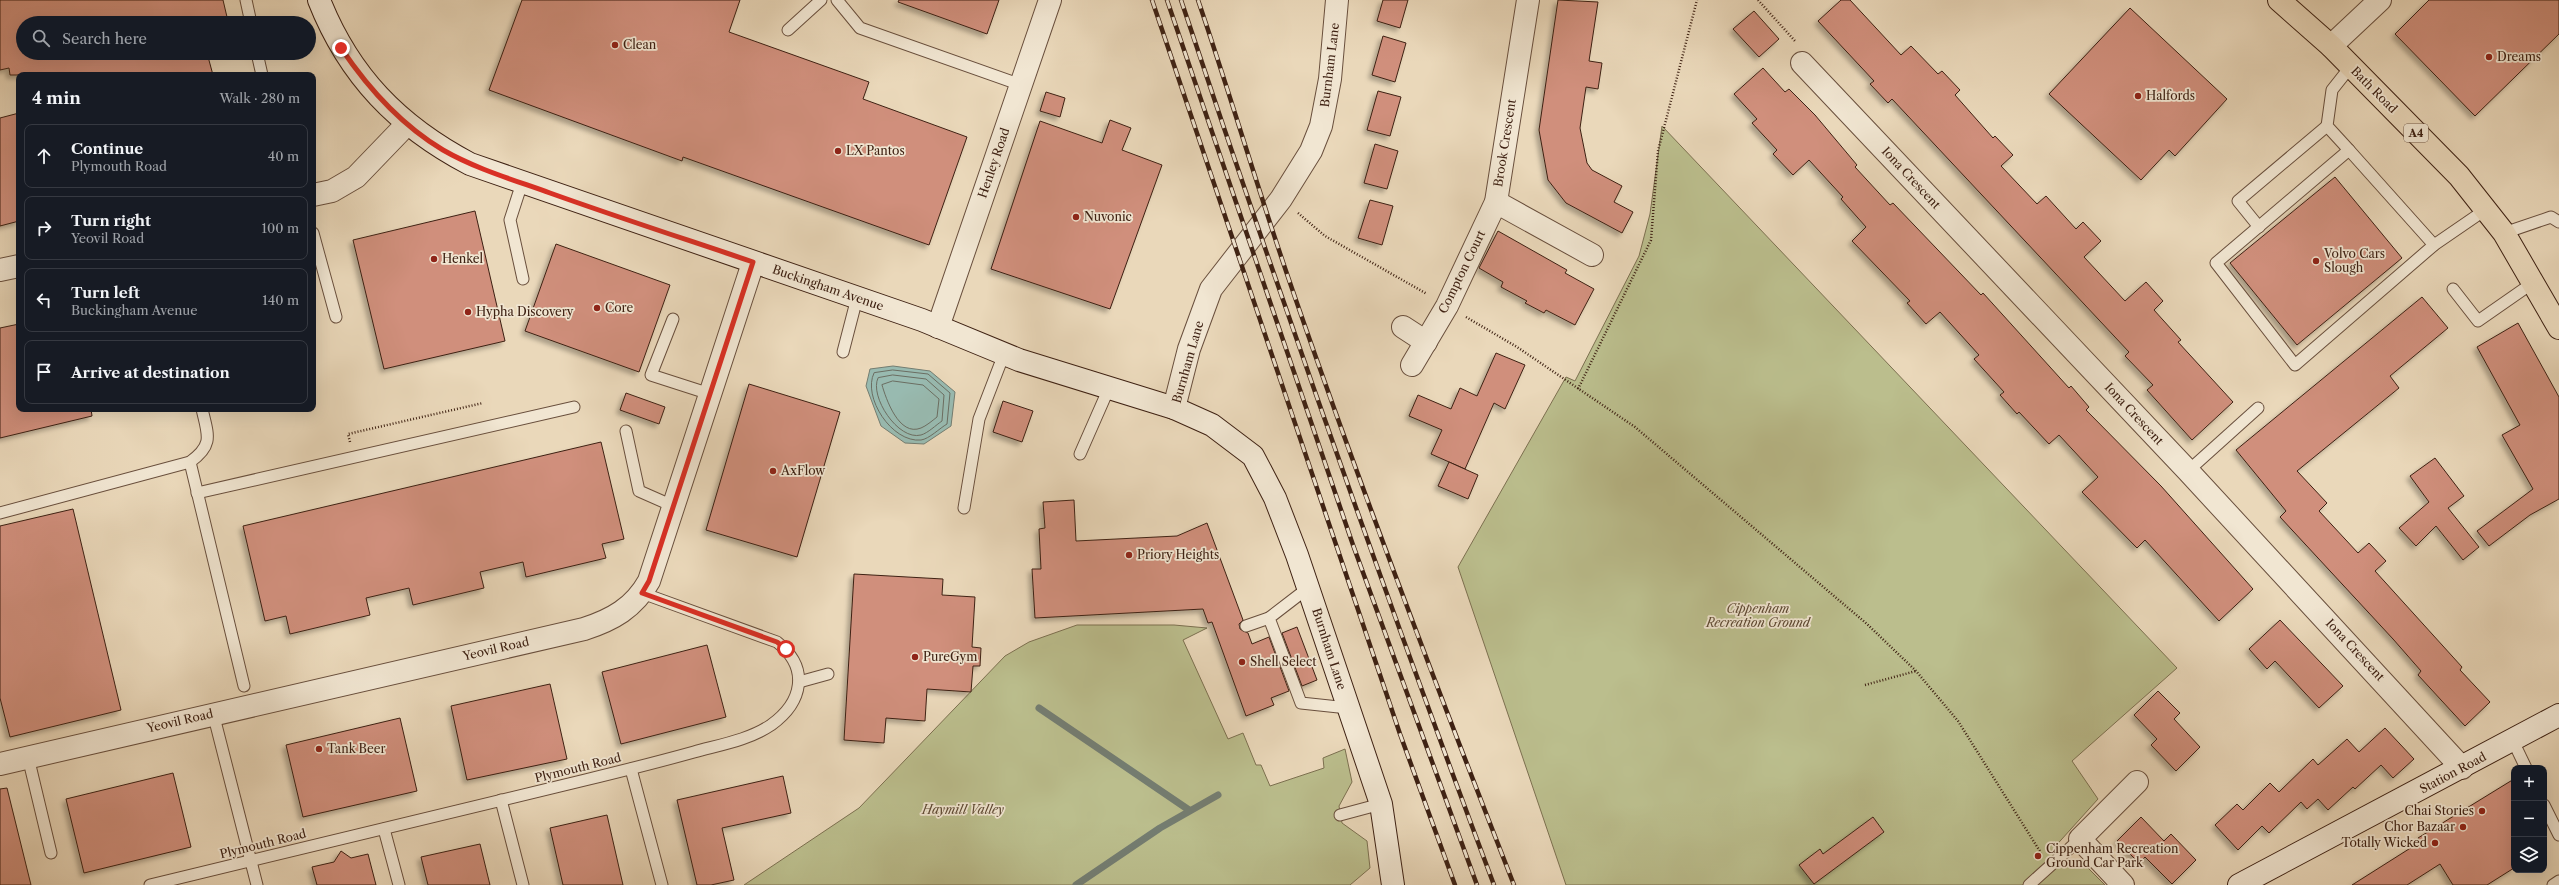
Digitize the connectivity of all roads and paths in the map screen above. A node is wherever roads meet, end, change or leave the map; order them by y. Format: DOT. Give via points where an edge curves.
graph roads {
  1 [pos="246,0"];
  2 [pos="320,0"];
  3 [pos="821,0"];
  4 [pos="837,0"];
  5 [pos="1050,0"];
  6 [pos="1337,0"];
  7 [pos="1528,0"];
  8 [pos="1697,0"];
  9 [pos="1758,0"];
  10 [pos="2279,0"];
  11 [pos="2380,0"];
  12 [pos="249,16"];
  13 [pos="788,30"];
  14 [pos="2331,46"];
  15 [pos="259,60"];
  16 [pos="1802,62"];
  17 [pos="2351,66"];
  18 [pos="261,72"];
  19 [pos="1021,85"];
  20 [pos="407,124"];
  21 [pos="2327,126"];
  22 [pos="2349,150"];
  23 [pos="522,183"];
  24 [pos="316,195"];
  25 [pos="1281,199"];
  26 [pos="1496,202"];
  27 [pos="2485,210"];
  28 [pos="2559,222"];
  29 [pos="2259,227"];
  30 [pos="2504,232"];
  31 [pos="316,244"];
  32 [pos="2434,245"];
  33 [pos="1592,255"];
  34 [pos="753,262"];
  35 [pos="16,267"];
  36 [pos="0,270"];
  37 [pos="524,279"];
  38 [pos="2534,282"];
  39 [pos="2453,289"];
  40 [pos="857,298"];
  41 [pos="2559,304"];
  42 [pos="1447,306"];
  43 [pos="336,317"];
  44 [pos="673,319"];
  45 [pos="938,327"];
  46 [pos="1403,327"];
  47 [pos="2559,328"];
  48 [pos="1426,342"];
  49 [pos="843,352"];
  50 [pos="1004,354"];
  51 [pos="1412,365"];
  52 [pos="1109,388"];
  53 [pos="1578,389"];
  54 [pos="710,394"];
  55 [pos="574,407"];
  56 [pos="1174,408"];
  57 [pos="2258,408"];
  58 [pos="203,412"];
  59 [pos="626,431"];
  60 [pos="1080,454"];
  61 [pos="190,462"];
  62 [pos="2188,471"];
  63 [pos="197,493"];
  64 [pos="673,506"];
  65 [pos="964,508"];
  66 [pos="0,513"];
  67 [pos="1308,588"];
  68 [pos="642,593"];
  69 [pos="1269,618"];
  70 [pos="1246,626"];
  71 [pos="1916,671"];
  72 [pos="828,674"];
  73 [pos="799,682"];
  74 [pos="1865,685"];
  75 [pos="244,686"];
  76 [pos="1348,708"];
  77 [pos="212,713"];
  78 [pos="2559,715"];
  79 [pos="2513,741"];
  80 [pos="28,757"];
  81 [pos="0,764"];
  82 [pos="2525,765"];
  83 [pos="2462,768"];
  84 [pos="631,769"];
  85 [pos="2137,782"];
  86 [pos="501,800"];
  87 [pos="1381,804"];
  88 [pos="2547,811"];
  89 [pos="1340,815"];
  90 [pos="384,828"];
  91 [pos="2559,835"];
  92 [pos="2080,840"];
  93 [pos="52,853"];
  94 [pos="251,861"];
  95 [pos="2050,866"];
  96 [pos="2559,881"];
  97 [pos="150,885"];
  98 [pos="257,885"];
  99 [pos="399,885"];
  100 [pos="523,885"];
  101 [pos="662,885"];
  102 [pos="1393,885"];
  103 [pos="2029,885"];
  104 [pos="2122,885"];
  105 [pos="2240,885"];
  106 [pos="2553,885"];
  1 -- 12 [label="lane"];
  2 -- 20 [label="street, Buckingham Avenue" via="341,48 358,74"];
  3 -- 13 [label="lane"];
  4 -- 19 [label="lane" via="860,28"];
  5 -- 19 [label="street, Henley Road"];
  6 -- 25 [label="street, Burnham Lane" via="1330,79 1321,126 1311,152"];
  7 -- 26 [label="street, Brook Crescent"];
  8 -- 53 [label="path" via="1658,152 1651,240"];
  9 -- 16 [label="path"];
  10 -- 14 [label="main road, Bath Road / A4"];
  11 -- 14 [label="street"];
  14 -- 17 [label="main road, Bath Road / A4"];
  15 -- 18 [label="lane"];
  16 -- 62 [label="street, Iona Crescent"];
  17 -- 21 [label="lane" via="2332,90"];
  17 -- 27 [label="main road, Bath Road / A4" via="2459,176"];
  19 -- 45 [label="street, Henley Road"];
  20 -- 23 [label="street, Buckingham Avenue" via="470,164"];
  20 -- 24 [label="street" via="356,177 332,191"];
  21 -- 22 [label="lane"];
  21 -- 29 [label="lane" via="2238,201"];
  22 -- 29 [label="lane"];
  22 -- 32 [label="lane"];
  23 -- 34 [label="street, Buckingham Avenue"];
  23 -- 37 [label="lane" via="510,220"];
  25 -- 42 [label="path" via="1325,236"];
  25 -- 56 [label="street, Burnham Lane" via="1211,289 1190,348"];
  26 -- 33 [label="street, Brook Crescent"];
  26 -- 42 [label="street, Compton Court"];
  27 -- 30 [label="main road, Bath Road / A4"];
  27 -- 32 [label="lane"];
  28 -- 30 [label="lane" via="2551,217"];
  29 -- 32 [label="lane" via="2216,263 2295,364"];
  30 -- 38 [label="main road, Bath Road / A4"];
  31 -- 43 [label="lane"];
  34 -- 40 [label="street, Buckingham Avenue"];
  34 -- 54 [label="street, Yeovil Road"];
  35 -- 36 [label="street"];
  38 -- 39 [label="lane" via="2478,321"];
  38 -- 41 [label="main road, Bath Road / A4"];
  38 -- 47 [label="main road, Bath Road / A4"];
  40 -- 45 [label="street, Buckingham Avenue"];
  40 -- 49 [label="lane"];
  42 -- 48 [label="street, Compton Court"];
  42 -- 53 [label="path" via="1517,347"];
  44 -- 54 [label="lane" via="651,375"];
  45 -- 50 [label="street, Buckingham Avenue"];
  46 -- 48 [label="street"];
  48 -- 51 [label="street, Compton Court"];
  50 -- 52 [label="street, Buckingham Avenue"];
  50 -- 65 [label="lane" via="979,419"];
  52 -- 56 [label="street, Buckingham Avenue"];
  52 -- 60 [label="lane"];
  53 -- 71 [label="path" via="1635,428 1867,624"];
  54 -- 64 [label="street, Yeovil Road"];
  55 -- 63 [label="lane"];
  56 -- 67 [label="street, Burnham Lane" via="1212,425 1253,456 1275,498"];
  57 -- 62 [label="lane"];
  58 -- 61 [label="lane" via="209,440 202,454"];
  59 -- 64 [label="lane" via="639,491"];
  61 -- 63 [label="lane"];
  61 -- 66 [label="lane"];
  62 -- 83 [label="street, Iona Crescent"];
  63 -- 75 [label="lane"];
  64 -- 68 [label="street, Yeovil Road" via="649,581"];
  67 -- 69 [label="lane"];
  67 -- 76 [label="street, Burnham Lane"];
  68 -- 73 [label="lane" via="777,642 792,658 798,670"];
  68 -- 77 [label="street, Yeovil Road" via="623,612 584,630"];
  69 -- 70 [label="lane"];
  69 -- 76 [label="lane" via="1301,703"];
  71 -- 74 [label="path"];
  71 -- 95 [label="path" via="1958,721"];
  72 -- 73 [label="lane"];
  73 -- 84 [label="lane, Plymouth Road" via="792,705 770,725 738,740"];
  76 -- 87 [label="street, Burnham Lane"];
  77 -- 80 [label="street, Yeovil Road"];
  77 -- 94 [label="lane"];
  78 -- 79 [label="street, Station Road"];
  79 -- 82 [label="lane"];
  79 -- 83 [label="street, Station Road"];
  80 -- 81 [label="street, Yeovil Road"];
  80 -- 93 [label="lane"];
  83 -- 105 [label="street, Station Road"];
  84 -- 86 [label="lane, Plymouth Road"];
  84 -- 101 [label="lane"];
  85 -- 92 [label="street"];
  86 -- 90 [label="lane, Plymouth Road"];
  86 -- 100 [label="lane"];
  87 -- 89 [label="lane"];
  87 -- 102 [label="street, Burnham Lane"];
  88 -- 91 [label="lane"];
  90 -- 94 [label="lane, Plymouth Road"];
  90 -- 99 [label="lane"];
  92 -- 95 [label="lane"];
  92 -- 104 [label="street"];
  94 -- 97 [label="lane, Plymouth Road"];
  94 -- 98 [label="lane"];
  95 -- 103 [label="lane"];
  96 -- 106 [label="lane"];
}
